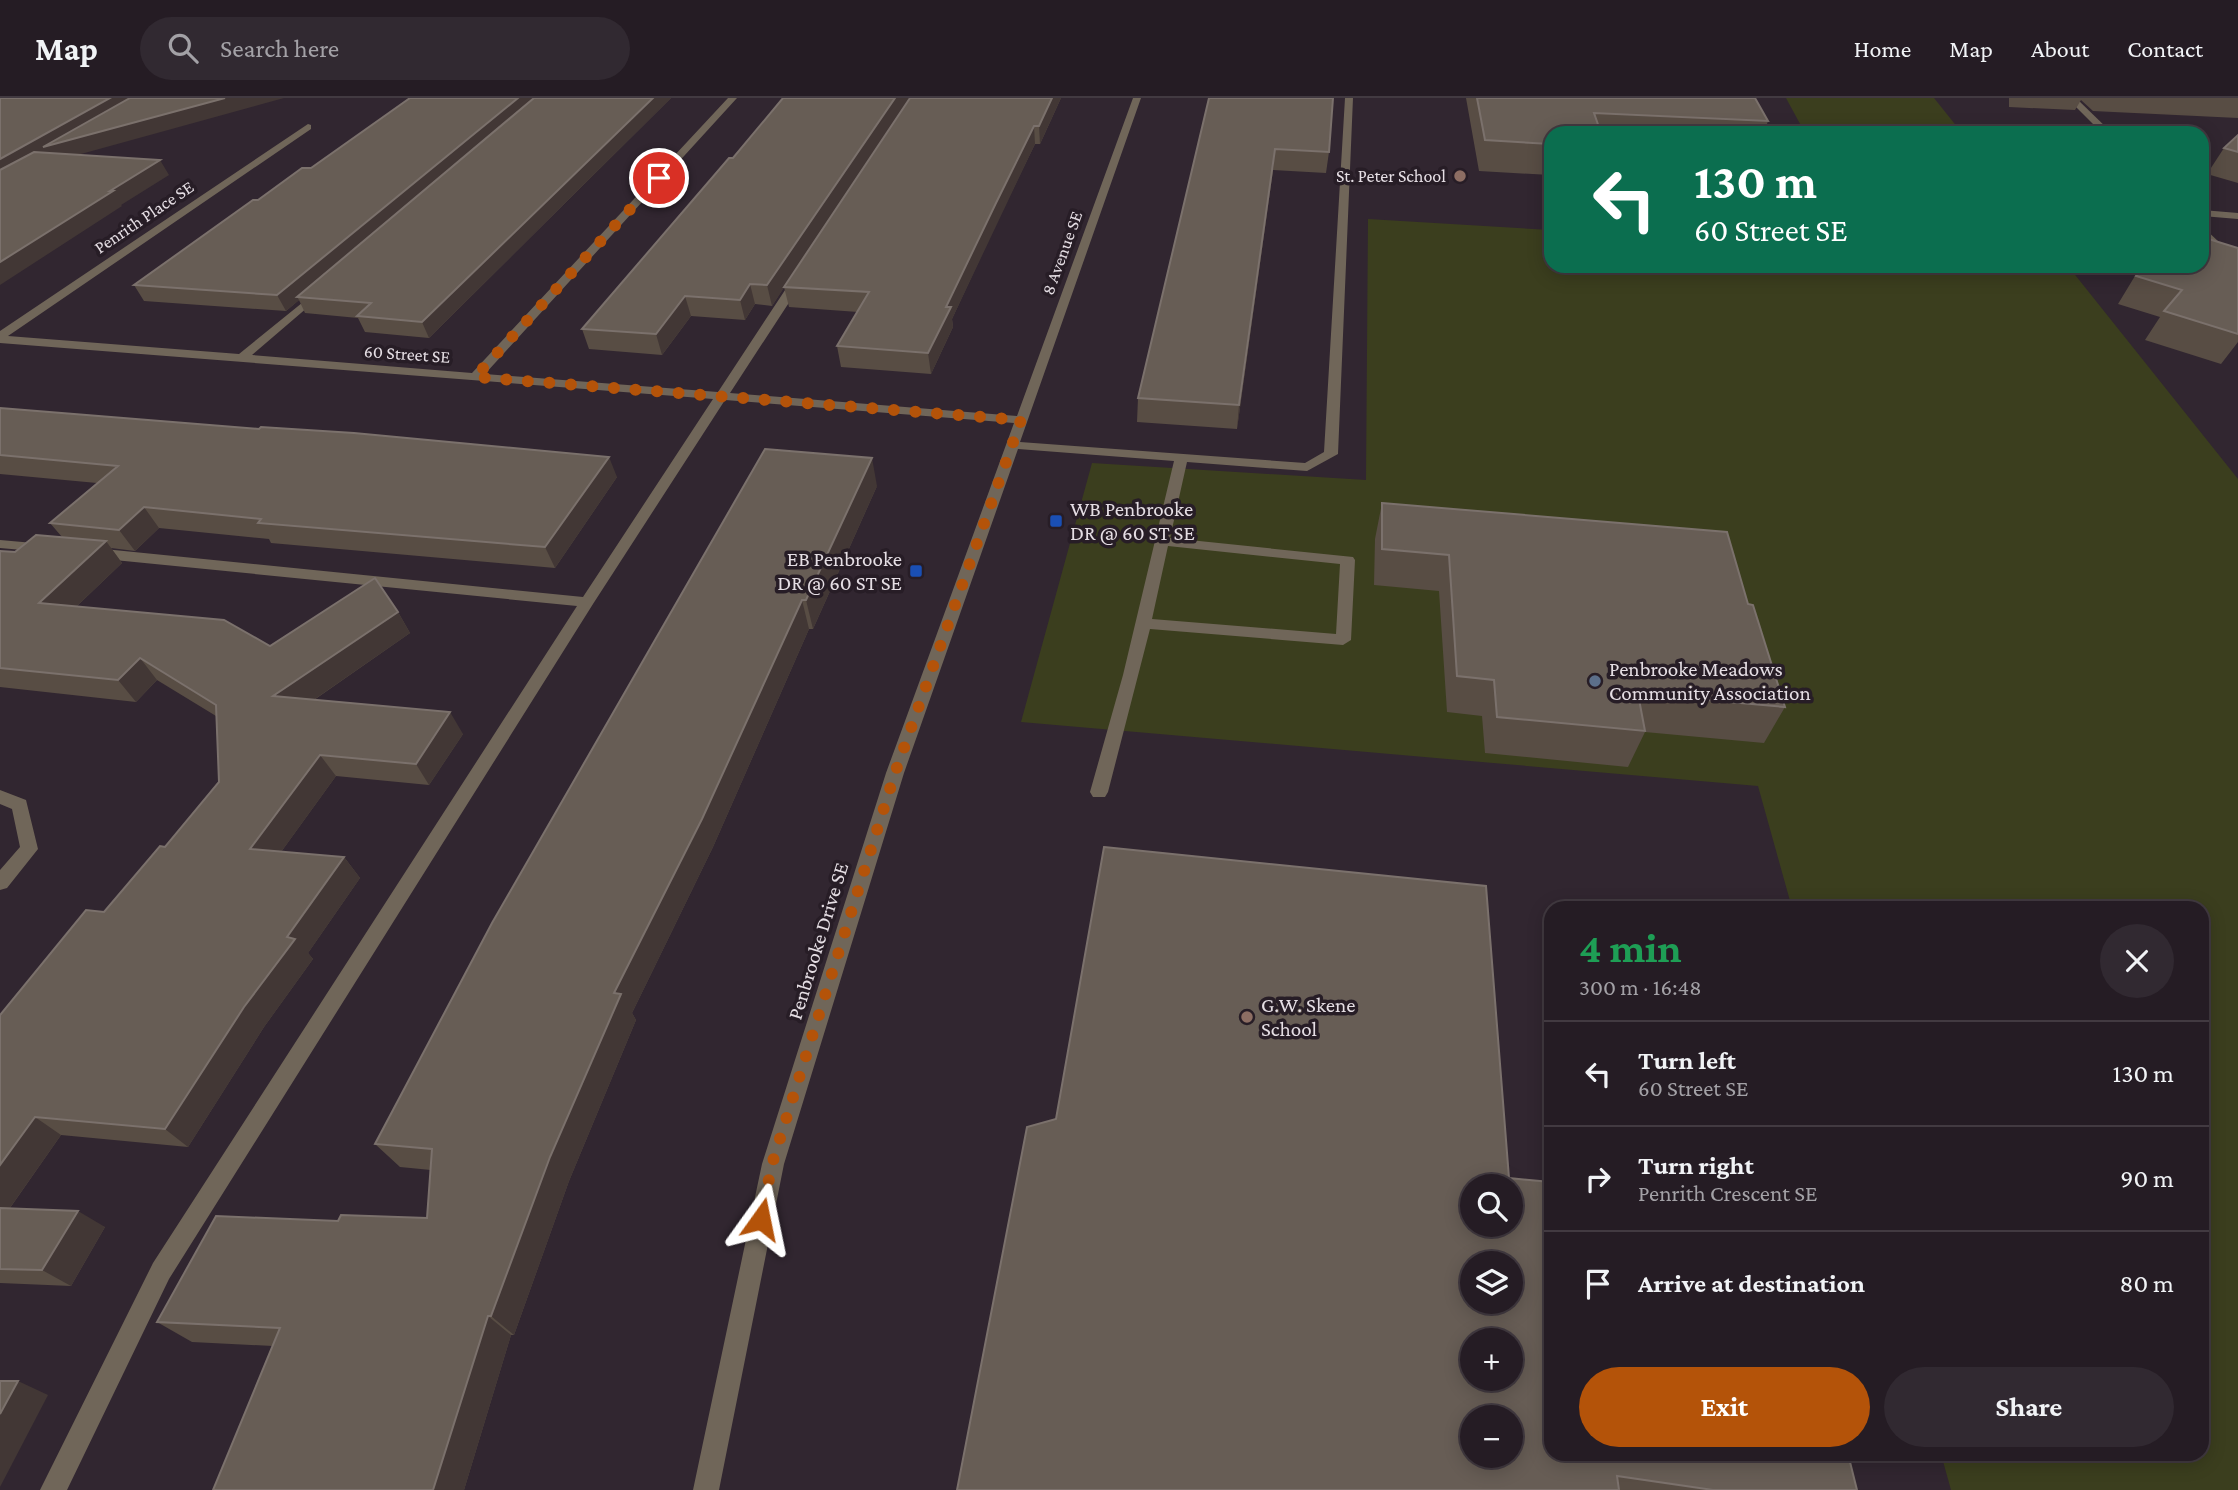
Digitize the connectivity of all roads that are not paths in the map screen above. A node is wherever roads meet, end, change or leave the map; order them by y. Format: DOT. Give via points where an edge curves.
graph roads {
  1 [pos="733,98"];
  2 [pos="1137,98"];
  3 [pos="1349,98"];
  4 [pos="2071,98"];
  5 [pos="2100,126"];
  6 [pos="308,127"];
  7 [pos="2209,214"];
  8 [pos="2238,216"];
  9 [pos="2209,236"];
  10 [pos="812,259"];
  11 [pos="2238,266"];
  12 [pos="326,287"];
  13 [pos="0,338"];
  14 [pos="241,359"];
  15 [pos="475,377"];
  16 [pos="722,397"];
  17 [pos="1021,420"];
  18 [pos="1012,445"];
  19 [pos="1182,457"];
  20 [pos="1161,541"];
  21 [pos="0,544"];
  22 [pos="55,549"];
  23 [pos="82,552"];
  24 [pos="587,602"];
  25 [pos="1143,622"];
  26 [pos="1099,792"];
  27 [pos="0,797"];
  28 [pos="0,883"];
  29 [pos="53,1490"];
  30 [pos="706,1490"];
  1 -- 15 [label="street"];
  2 -- 17 [label="street, 8 Avenue SE"];
  3 -- 19 [label="street" via="1331,454 1307,467"];
  4 -- 5 [label="street"];
  6 -- 13 [label="street, Penrith Place SE"];
  7 -- 8 [label="street"];
  9 -- 11 [label="street"];
  10 -- 16 [label="street"];
  12 -- 14 [label="street"];
  13 -- 14 [label="street, 60 Street SE"];
  14 -- 15 [label="street, 60 Street SE"];
  15 -- 16 [label="street, 60 Street SE"];
  16 -- 17 [label="street, 60 Street SE"];
  16 -- 24 [label="street"];
  17 -- 18 [label="street, Penbrooke Drive SE"];
  18 -- 19 [label="street"];
  18 -- 30 [label="street, Penbrooke Drive SE" via="895,773 772,1164"];
  19 -- 20 [label="street"];
  20 -- 25 [label="street"];
  20 -- 25 [label="street" via="1348,560 1343,640"];
  21 -- 22 [label="street"];
  23 -- 24 [label="street"];
  24 -- 29 [label="street" via="161,1271"];
  25 -- 26 [label="street"];
  27 -- 28 [label="street" via="20,804 29,849"];
}
